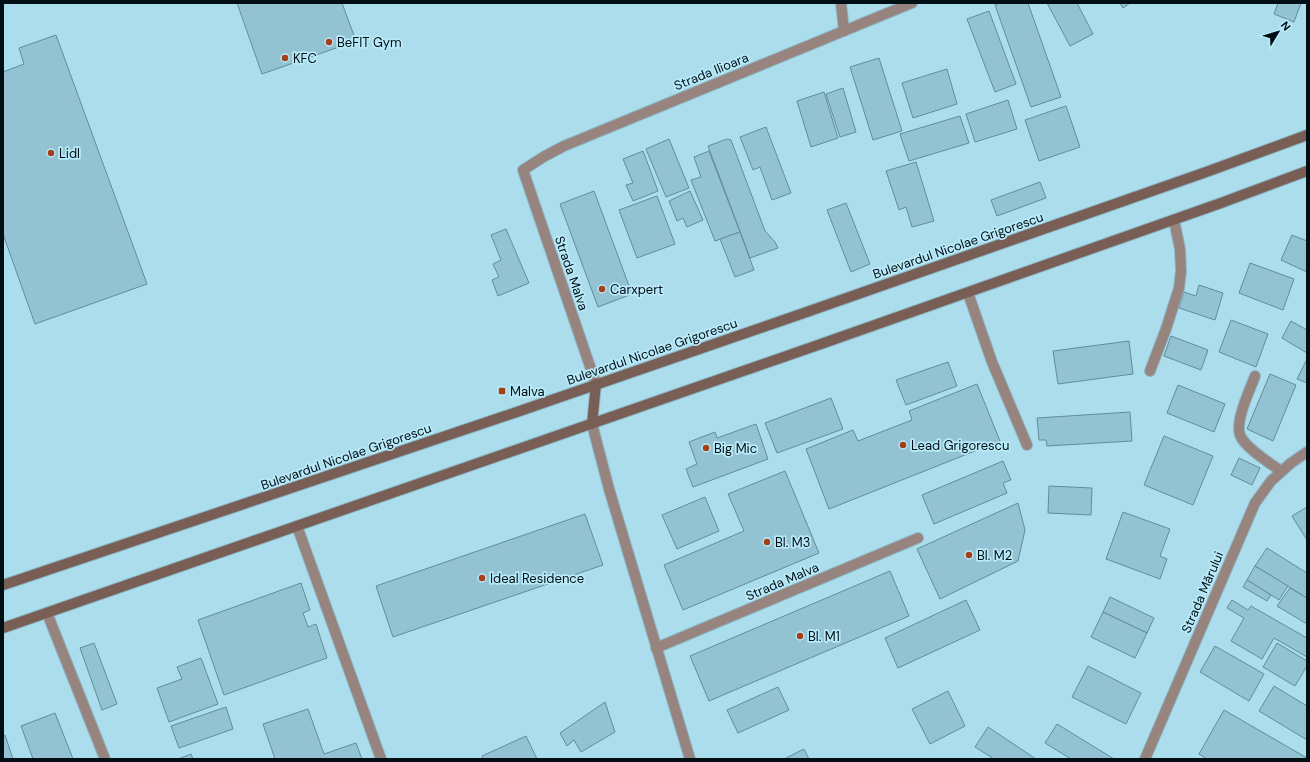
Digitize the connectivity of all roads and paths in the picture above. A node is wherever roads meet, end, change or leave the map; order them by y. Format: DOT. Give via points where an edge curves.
graph roads {
  1 [pos="841,3"];
  2 [pos="912,3"];
  3 [pos="844,31"];
  4 [pos="1307,135"];
  5 [pos="524,170"];
  6 [pos="1307,171"];
  7 [pos="1174,220"];
  8 [pos="968,293"];
  9 [pos="1150,371"];
  10 [pos="1255,376"];
  11 [pos="596,384"];
  12 [pos="592,424"];
  13 [pos="1026,445"];
  14 [pos="1307,452"];
  15 [pos="1281,471"];
  16 [pos="297,526"];
  17 [pos="918,538"];
  18 [pos="3,585"];
  19 [pos="48,613"];
  20 [pos="3,628"];
  21 [pos="656,648"];
  22 [pos="105,759"];
  23 [pos="380,759"];
  24 [pos="690,759"];
  25 [pos="1145,759"];
  1 -- 3 [label="street"];
  2 -- 3 [label="street, Strada Ilioara"];
  3 -- 5 [label="street, Strada Ilioara" via="577,141 544,156"];
  4 -- 11 [label="main road, Bulevardul Nicolae Grigorescu" via="808,312"];
  5 -- 11 [label="street, Strada Malva"];
  6 -- 7 [label="main road"];
  7 -- 8 [label="main road"];
  7 -- 9 [label="street" via="1180,249 1179,288"];
  8 -- 12 [label="main road"];
  8 -- 13 [label="street" via="992,362"];
  10 -- 15 [label="street" via="1239,423 1240,435 1258,454"];
  11 -- 12 [label="main road"];
  11 -- 18 [label="main road, Bulevardul Nicolae Grigorescu"];
  12 -- 16 [label="main road"];
  12 -- 21 [label="street"];
  14 -- 15 [label="street, Strada Mărului"];
  15 -- 25 [label="street, Strada Mărului" via="1255,503"];
  16 -- 19 [label="main road"];
  16 -- 23 [label="street"];
  17 -- 21 [label="street, Strada Malva"];
  19 -- 20 [label="main road"];
  19 -- 22 [label="street"];
  21 -- 24 [label="street"];
}
